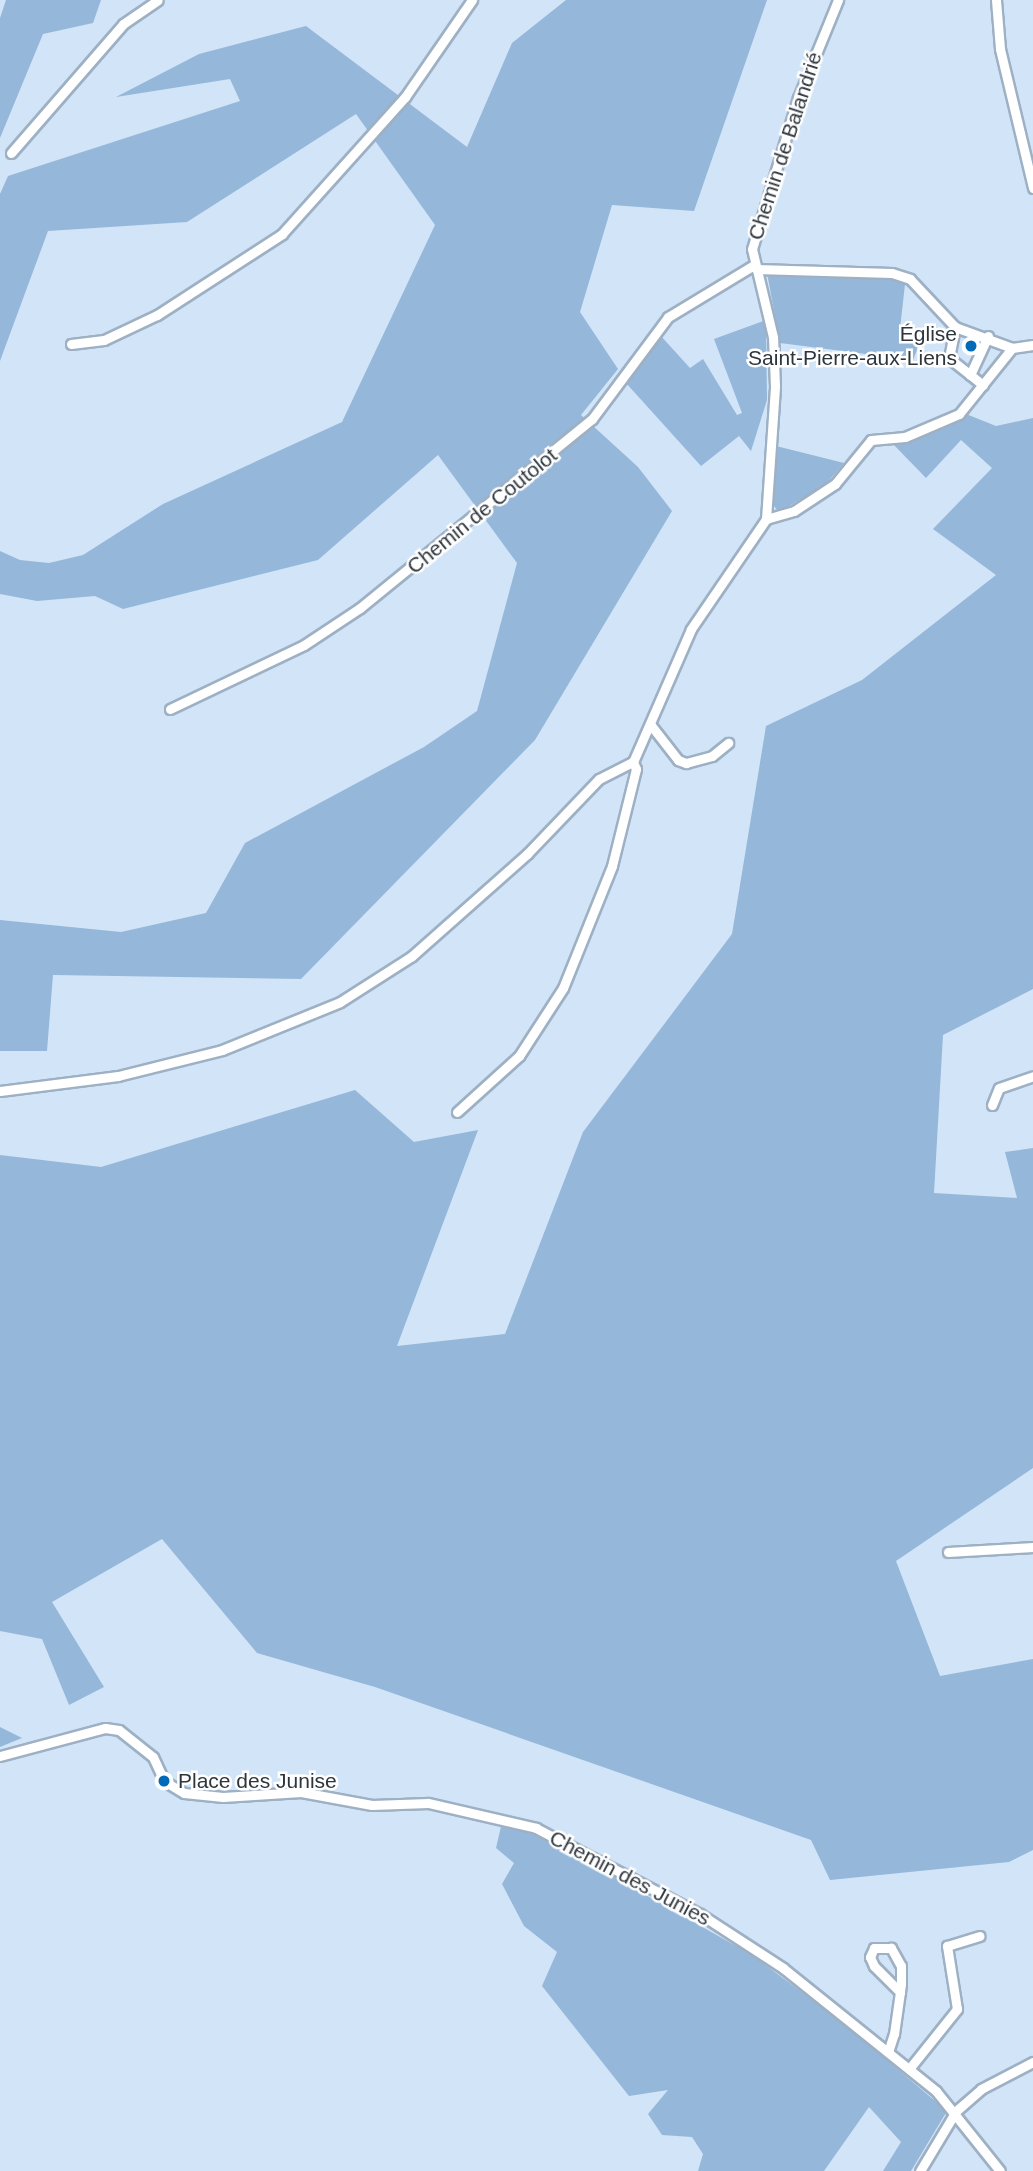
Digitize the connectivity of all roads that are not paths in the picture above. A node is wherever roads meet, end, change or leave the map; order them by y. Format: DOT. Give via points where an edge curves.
graph roads {
  1 [pos="159,0"];
  2 [pos="472,0"];
  3 [pos="838,0"];
  4 [pos="996,0"];
  5 [pos="11,153"];
  6 [pos="1033,188"];
  7 [pos="755,267"];
  8 [pos="955,327"];
  9 [pos="988,336"];
  10 [pos="71,344"];
  11 [pos="1033,345"];
  12 [pos="1012,348"];
  13 [pos="970,375"];
  14 [pos="983,385"];
  15 [pos="766,519"];
  16 [pos="170,709"];
  17 [pos="650,724"];
  18 [pos="727,743"];
  19 [pos="633,762"];
  20 [pos="1033,1076"];
  21 [pos="0,1091"];
  22 [pos="992,1105"];
  23 [pos="457,1112"];
  24 [pos="1033,1547"];
  25 [pos="948,1552"];
  26 [pos="0,1756"];
  27 [pos="980,1936"];
  28 [pos="900,1992"];
  29 [pos="888,2052"];
  30 [pos="1033,2062"];
  31 [pos="909,2069"];
  32 [pos="956,2111"];
  33 [pos="920,2171"];
  34 [pos="1000,2171"];
  1 -- 5 [label="street" via="123,24"];
  2 -- 10 [label="street" via="405,97 282,234 157,315 104,340"];
  3 -- 7 [label="street, Chemin de Balandrié" via="798,97 752,248"];
  4 -- 6 [label="street" via="999,49"];
  7 -- 8 [label="street" via="892,273 910,279"];
  7 -- 15 [label="street, Chemin de Balandrié" via="773,337 775,386"];
  7 -- 16 [label="street, Chemin de Coutolot" via="668,317 592,419 360,608 304,645"];
  8 -- 9 [label="street"];
  8 -- 13 [label="street" via="949,358"];
  9 -- 12 [label="street"];
  9 -- 13 [label="street"];
  11 -- 12 [label="street"];
  12 -- 14 [label="street"];
  13 -- 14 [label="street"];
  14 -- 15 [label="street" via="959,414 905,437 872,440 835,484 794,511"];
  15 -- 17 [label="street" via="691,629"];
  17 -- 18 [label="street" via="685,763 712,756"];
  17 -- 19 [label="street"];
  19 -- 21 [label="street" via="599,779 527,854 412,956 340,1002 222,1050 118,1076"];
  19 -- 23 [label="street" via="636,769 612,866 562,988 519,1056"];
  20 -- 22 [label="street" via="999,1088"];
  24 -- 25 [label="street"];
  26 -- 29 [label="street, Chemin des Junies" via="105,1728 119,1730 153,1757 164,1781 184,1793 223,1797 301,1792 372,1805 428,1803 536,1828 710,1921 783,1968"];
  27 -- 31 [label="street" via="947,1946 957,2009"];
  28 -- 28 [label="street" via="898,1952 883,1945 874,1948 870,1957 874,1966"];
  28 -- 29 [label="street"];
  29 -- 31 [label="street, Chemin des Junies"];
  30 -- 32 [label="street" via="981,2089"];
  31 -- 32 [label="street, Chemin des Junies"];
  32 -- 33 [label="street"];
  32 -- 34 [label="street, Chemin des Junies"];
}
